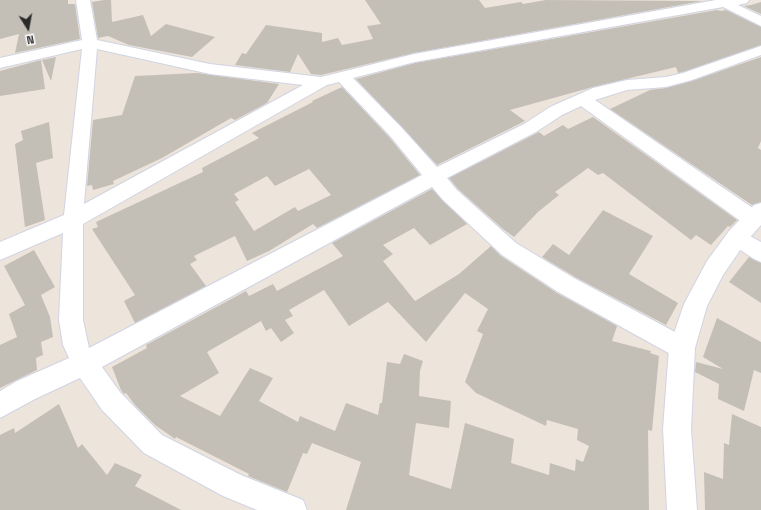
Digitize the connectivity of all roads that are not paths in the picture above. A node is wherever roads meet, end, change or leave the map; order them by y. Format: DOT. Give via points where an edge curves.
graph roads {
  1 [pos="83,0"];
  2 [pos="710,0"];
  3 [pos="742,0"];
  4 [pos="727,4"];
  5 [pos="761,22"];
  6 [pos="90,43"];
  7 [pos="761,50"];
  8 [pos="0,64"];
  9 [pos="343,77"];
  10 [pos="321,82"];
  11 [pos="582,99"];
  12 [pos="434,178"];
  13 [pos="73,220"];
  14 [pos="750,222"];
  15 [pos="0,251"];
  16 [pos="761,252"];
  17 [pos="682,348"];
  18 [pos="84,364"];
  19 [pos="0,405"];
  20 [pos="293,510"];
  21 [pos="682,510"];
  1 -- 6 [label="street"];
  2 -- 4 [label="street"];
  3 -- 4 [label="street"];
  4 -- 5 [label="street"];
  4 -- 9 [label="street" via="414,58"];
  6 -- 8 [label="street"];
  6 -- 10 [label="street" via="210,69"];
  6 -- 13 [label="street"];
  7 -- 11 [label="street" via="687,77 666,82 627,85"];
  9 -- 10 [label="street"];
  9 -- 12 [label="street" via="396,132"];
  10 -- 13 [label="street"];
  11 -- 12 [label="street"];
  11 -- 14 [label="street" via="658,150"];
  12 -- 17 [label="street" via="509,249 566,285"];
  12 -- 18 [label="street"];
  13 -- 15 [label="street"];
  13 -- 18 [label="street" via="71,320 75,345"];
  14 -- 16 [label="street"];
  14 -- 17 [label="street" via="715,268 696,304"];
  17 -- 21 [label="street" via="677,429"];
  18 -- 19 [label="street" via="26,390"];
  18 -- 20 [label="street" via="111,401 153,444 234,486"];
}
